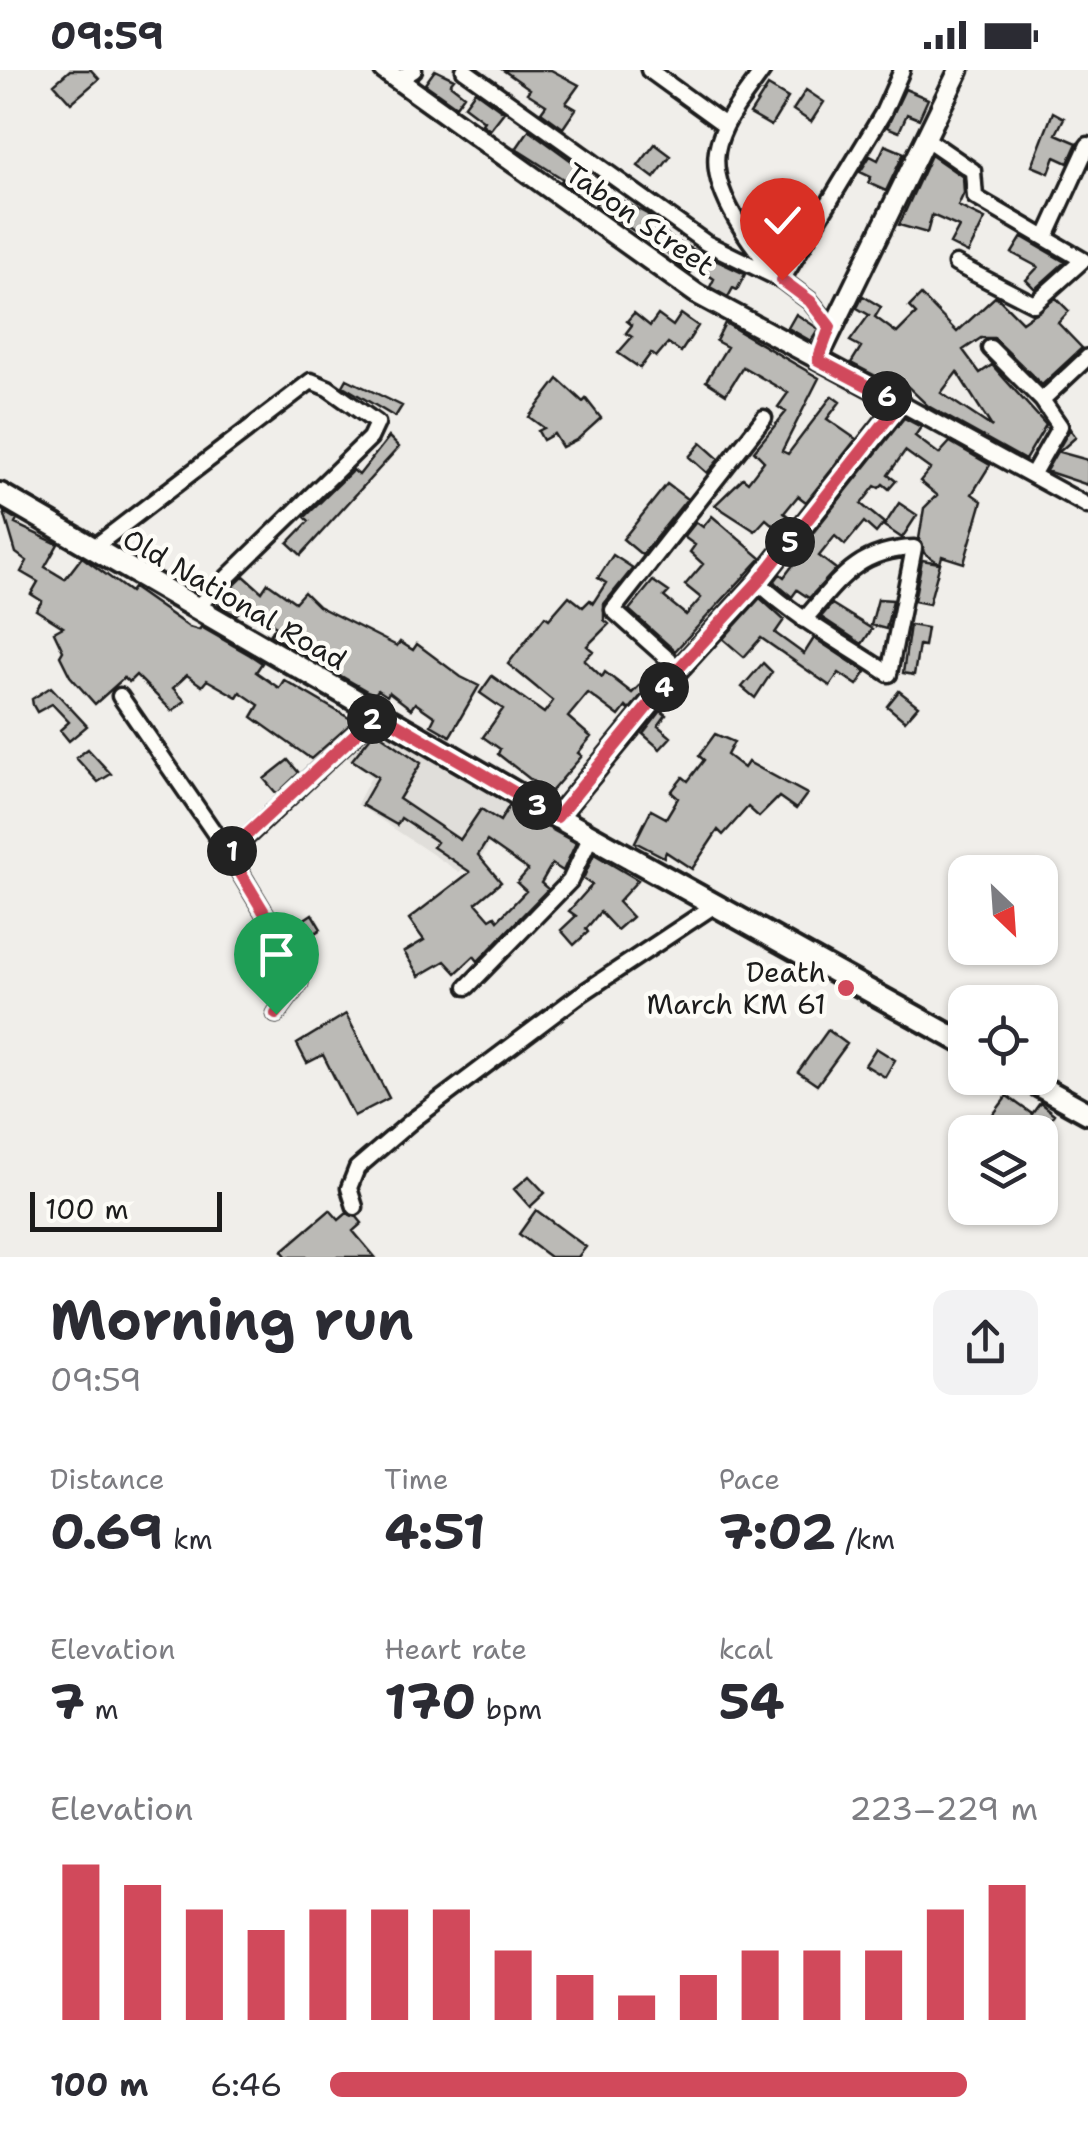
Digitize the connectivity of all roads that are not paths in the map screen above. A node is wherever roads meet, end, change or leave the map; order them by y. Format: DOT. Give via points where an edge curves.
graph roads {
  1 [pos="464,70"];
  2 [pos="649,70"];
  3 [pos="763,70"];
  4 [pos="902,70"];
  5 [pos="959,70"];
  6 [pos="399,73"];
  7 [pos="726,125"];
  8 [pos="925,138"];
  9 [pos="1088,145"];
  10 [pos="1046,236"];
  11 [pos="956,264"];
  12 [pos="782,280"];
  13 [pos="830,327"];
  14 [pos="990,348"];
  15 [pos="1088,357"];
  16 [pos="818,360"];
  17 [pos="1042,400"];
  18 [pos="900,403"];
  19 [pos="764,418"];
  20 [pos="1032,476"];
  21 [pos="0,494"];
  22 [pos="1088,506"];
  23 [pos="94,548"];
  24 [pos="758,582"];
  25 [pos="196,608"];
  26 [pos="804,620"];
  27 [pos="679,668"];
  28 [pos="120,696"];
  29 [pos="378,713"];
  30 [pos="557,817"];
  31 [pos="591,836"];
  32 [pos="229,854"];
  33 [pos="715,905"];
  34 [pos="467,988"];
  35 [pos="276,1014"];
  36 [pos="948,1035"];
  37 [pos="1056,1095"];
  38 [pos="1088,1112"];
  39 [pos="356,1208"];
  1 -- 12 [label="street" via="706,243"];
  2 -- 7 [label="street"];
  3 -- 7 [label="street"];
  4 -- 12 [label="street" via="883,114"];
  5 -- 8 [label="street"];
  6 -- 16 [label="street, Tabon Street" via="697,294"];
  7 -- 12 [label="street" via="716,154 722,187 754,250"];
  8 -- 10 [label="street" via="973,172 975,196"];
  8 -- 13 [label="street"];
  9 -- 10 [label="street"];
  10 -- 11 [label="street" via="1083,264 1034,304"];
  12 -- 13 [label="street"];
  13 -- 16 [label="street"];
  14 -- 17 [label="street"];
  15 -- 17 [label="street"];
  16 -- 18 [label="street, Tabon Street"];
  17 -- 20 [label="street" via="1060,426"];
  18 -- 20 [label="street, Tabon Street"];
  18 -- 24 [label="street"];
  19 -- 27 [label="street" via="613,610"];
  20 -- 22 [label="street, Tabon Street"];
  21 -- 23 [label="main road, Old National Road"];
  23 -- 25 [label="main road, Old National Road"];
  23 -- 25 [label="street" via="311,381 377,422 370,438"];
  24 -- 26 [label="street"];
  24 -- 27 [label="street"];
  25 -- 29 [label="main road, Old National Road"];
  26 -- 26 [label="street" via="852,566 877,552 914,548 889,674"];
  27 -- 30 [label="street"];
  28 -- 32 [label="street"];
  29 -- 30 [label="main road, Old National Road"];
  29 -- 32 [label="street"];
  30 -- 31 [label="main road, Old National Road"];
  31 -- 33 [label="main road, Old National Road"];
  31 -- 34 [label="street" via="570,881"];
  32 -- 35 [label="street" via="300,972"];
  33 -- 36 [label="main road, Old National Road"];
  33 -- 39 [label="street" via="578,996 413,1120 357,1168 350,1188"];
  37 -- 38 [label="main road"];
}
